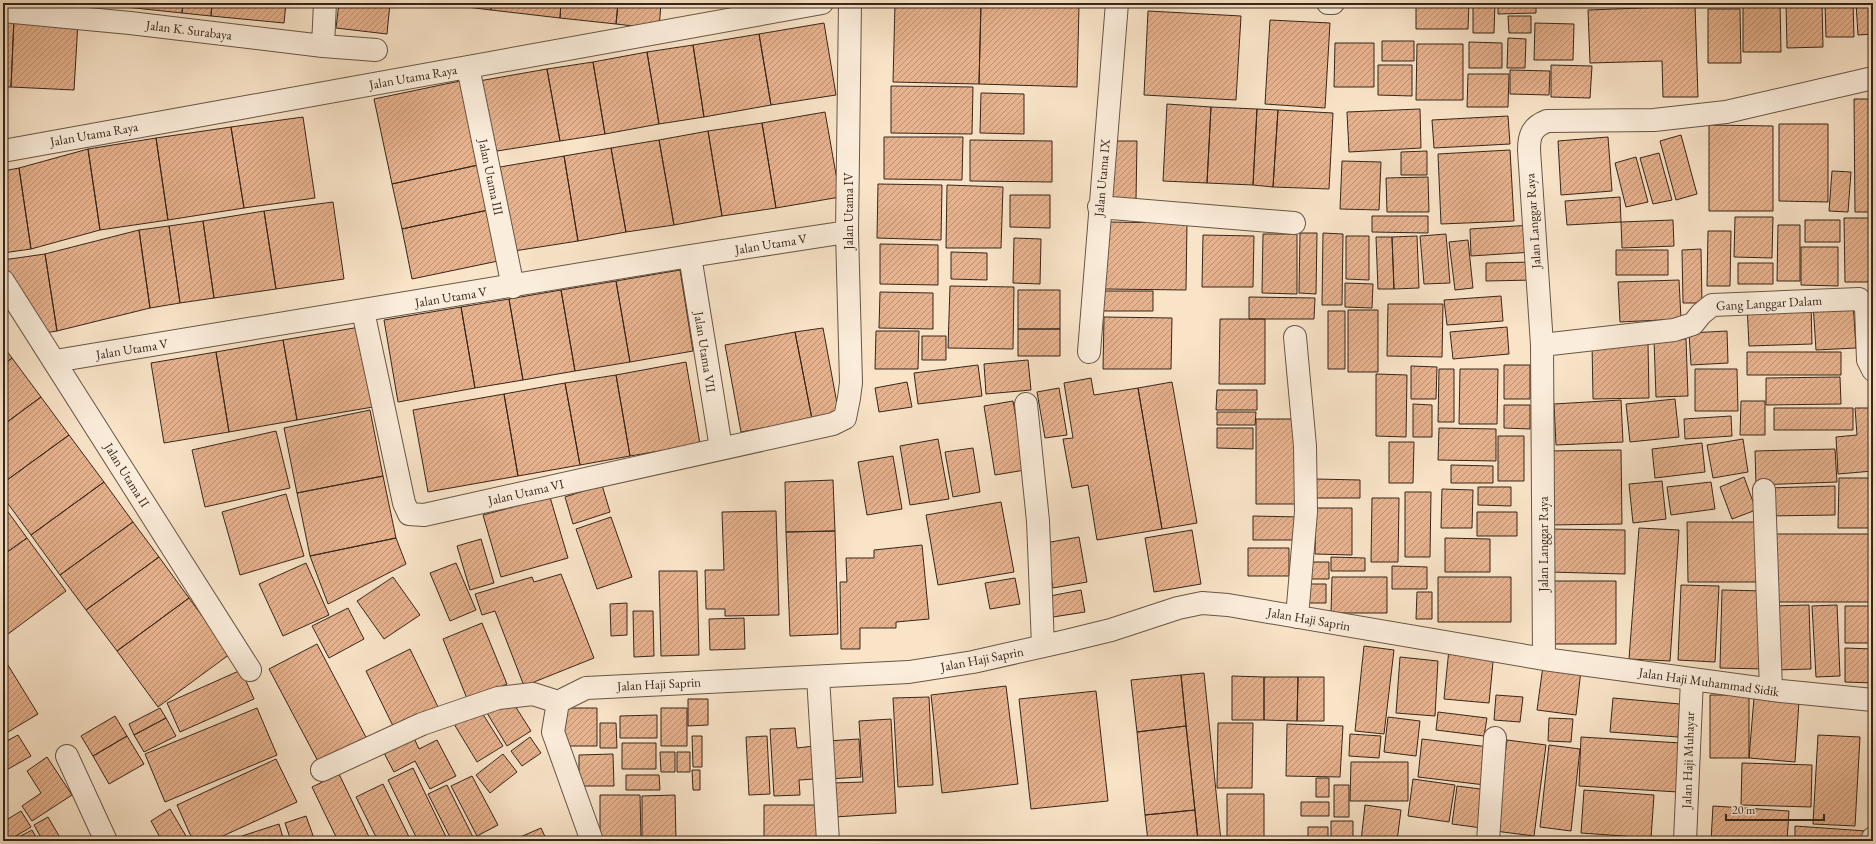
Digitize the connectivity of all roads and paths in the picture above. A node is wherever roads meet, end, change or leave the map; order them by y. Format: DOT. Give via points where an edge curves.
graph roads {
  1 [pos="325,3"];
  2 [pos="822,3"];
  3 [pos="850,3"];
  4 [pos="1117,3"];
  5 [pos="1328,3"];
  6 [pos="1333,3"];
  7 [pos="3,10"];
  8 [pos="323,46"];
  9 [pos="376,50"];
  10 [pos="468,67"];
  11 [pos="1873,78"];
  12 [pos="3,151"];
  13 [pos="1099,206"];
  14 [pos="1294,223"];
  15 [pos="847,232"];
  16 [pos="690,256"];
  17 [pos="3,281"];
  18 [pos="513,286"];
  19 [pos="363,311"];
  20 [pos="1295,337"];
  21 [pos="1542,345"];
  22 [pos="1088,352"];
  23 [pos="56,361"];
  24 [pos="1873,370"];
  25 [pos="1026,404"];
  26 [pos="845,418"];
  27 [pos="721,448"];
  28 [pos="1764,490"];
  29 [pos="1297,617"];
  30 [pos="1042,646"];
  31 [pos="1544,660"];
  32 [pos="250,670"];
  33 [pos="818,677"];
  34 [pos="1692,680"];
  35 [pos="1771,690"];
  36 [pos="1873,700"];
  37 [pos="558,702"];
  38 [pos="1495,738"];
  39 [pos="67,756"];
  40 [pos="322,770"];
  41 [pos="106,841"];
  42 [pos="592,841"];
  43 [pos="828,841"];
  44 [pos="1488,841"];
  45 [pos="1684,841"];
  1 -- 8 [label="street"];
  2 -- 10 [label="street, Jalan Utama Raya"];
  3 -- 15 [label="street, Jalan Utama IV"];
  4 -- 13 [label="street, Jalan Utama IX"];
  5 -- 6 [label="street"];
  7 -- 8 [label="street, Jalan K. Surabaya"];
  8 -- 9 [label="street, Jalan K. Surabaya"];
  10 -- 12 [label="street, Jalan Utama Raya"];
  10 -- 18 [label="street, Jalan Utama III"];
  11 -- 21 [label="street, Jalan Langgar Raya" via="1726,112 1654,120 1547,121 1534,129 1529,137 1529,150"];
  13 -- 14 [label="street"];
  13 -- 22 [label="street, Jalan Utama IX"];
  15 -- 16 [label="street, Jalan Utama V"];
  15 -- 26 [label="street, Jalan Utama IV" via="850,383"];
  16 -- 18 [label="street, Jalan Utama V"];
  16 -- 27 [label="street, Jalan Utama VII"];
  17 -- 23 [label="street, Jalan Utama II"];
  18 -- 19 [label="street, Jalan Utama V"];
  19 -- 23 [label="street, Jalan Utama V"];
  19 -- 27 [label="street, Jalan Utama VI" via="404,503 409,514 424,515"];
  20 -- 29 [label="street" via="1305,446 1306,512"];
  21 -- 24 [label="street, Gang Langgar Dalam" via="1674,330 1693,324 1712,305 1859,300 1866,306 1868,360"];
  21 -- 31 [label="street, Jalan Langgar Raya"];
  23 -- 32 [label="street, Jalan Utama II"];
  25 -- 30 [label="street" via="1038,521"];
  26 -- 27 [label="street, Jalan Utama VI" via="833,424"];
  28 -- 35 [label="street"];
  29 -- 30 [label="street, Jalan Haji Saprin" via="1202,603 1178,608 1111,630"];
  29 -- 31 [label="street, Jalan Haji Saprin"];
  30 -- 33 [label="street, Jalan Haji Saprin" via="973,662 909,672"];
  31 -- 34 [label="street, Jalan Haji Muhammad Sidik"];
  33 -- 37 [label="street, Jalan Haji Saprin" via="586,688"];
  33 -- 43 [label="street"];
  34 -- 35 [label="street, Jalan Haji Muhammad Sidik"];
  34 -- 45 [label="street, Jalan Haji Muhayar"];
  35 -- 36 [label="street, Jalan Haji Muhammad Sidik"];
  37 -- 40 [label="street" via="532,694 498,698 422,724"];
  37 -- 42 [label="street" via="552,732"];
  38 -- 44 [label="street"];
  39 -- 41 [label="street"];
}
